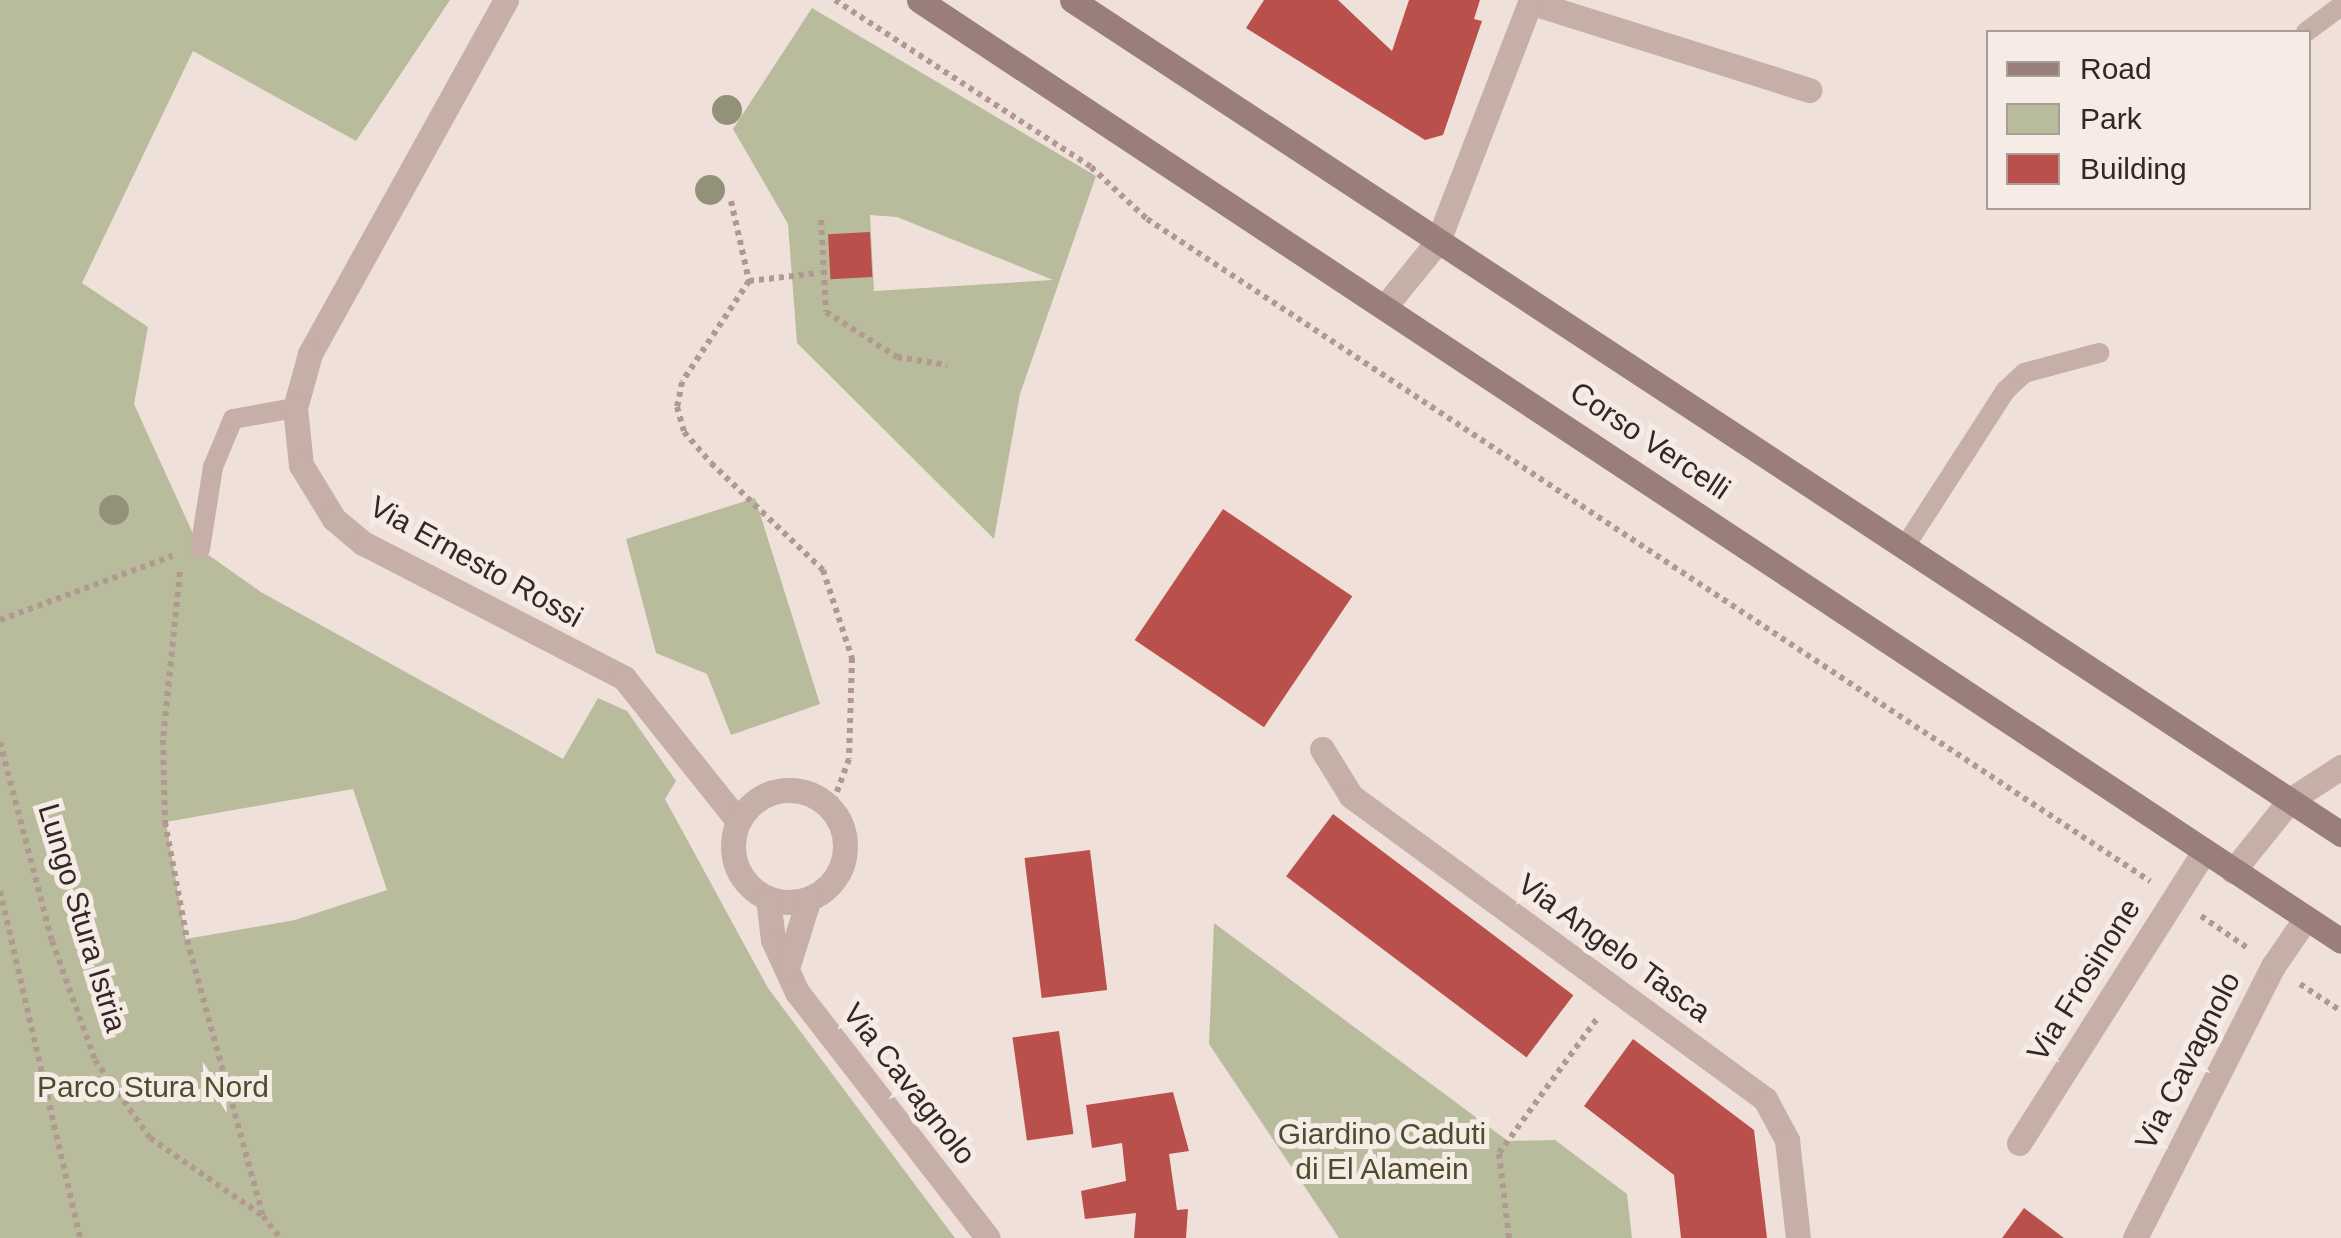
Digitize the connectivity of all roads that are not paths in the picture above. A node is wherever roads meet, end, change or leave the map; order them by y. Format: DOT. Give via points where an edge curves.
graph roads {
  1 [pos="506,0"];
  2 [pos="920,0"];
  3 [pos="1072,0"];
  4 [pos="1530,1"];
  5 [pos="2341,6"];
  6 [pos="2309,30"];
  7 [pos="1808,90"];
  8 [pos="1438,240"];
  9 [pos="1387,304"];
  10 [pos="2098,354"];
  11 [pos="295,408"];
  12 [pos="1904,548"];
  13 [pos="200,549"];
  14 [pos="1322,749"];
  15 [pos="2341,767"];
  16 [pos="2290,800"];
  17 [pos="738,821"];
  18 [pos="2341,834"];
  19 [pos="2204,852"];
  20 [pos="2232,871"];
  21 [pos="768,898"];
  22 [pos="809,898"];
  23 [pos="2306,918"];
  24 [pos="2341,941"];
  25 [pos="788,965"];
  26 [pos="2019,1143"];
  27 [pos="988,1238"];
  28 [pos="1798,1238"];
  29 [pos="2136,1238"];
  1 -- 11 [label="street, Via Ernesto Rossi" via="310,354"];
  2 -- 9 [label="main road, Corso Vercelli"];
  3 -- 8 [label="main road, Corso Vercelli"];
  4 -- 7 [label="street"];
  4 -- 8 [label="street"];
  5 -- 6 [label="lane"];
  8 -- 9 [label="street"];
  8 -- 12 [label="main road, Corso Vercelli"];
  9 -- 19 [label="main road, Corso Vercelli"];
  10 -- 12 [label="lane" via="2024,373 2005,392"];
  11 -- 13 [label="lane" via="233,419 213,468"];
  11 -- 17 [label="street, Via Ernesto Rossi" via="301,466 334,520 624,678"];
  12 -- 16 [label="main road, Corso Vercelli"];
  14 -- 28 [label="street, Via Angelo Tasca" via="1351,796 1779,1116"];
  15 -- 16 [label="street"];
  16 -- 18 [label="main road, Corso Vercelli"];
  16 -- 20 [label="street"];
  17 -- 21 [label="street" via="734,856"];
  17 -- 22 [label="street" via="781,790 831,808 844,860"];
  19 -- 20 [label="main road, Corso Vercelli"];
  19 -- 26 [label="street, Via Frosinone"];
  20 -- 23 [label="main road, Corso Vercelli"];
  21 -- 22 [label="street"];
  21 -- 25 [label="street, Via Cavagnolo" via="773,940"];
  22 -- 25 [label="street"];
  23 -- 24 [label="main road, Corso Vercelli"];
  23 -- 29 [label="street, Via Cavagnolo" via="2273,966"];
  25 -- 27 [label="street, Via Cavagnolo" via="835,1044"];
}
